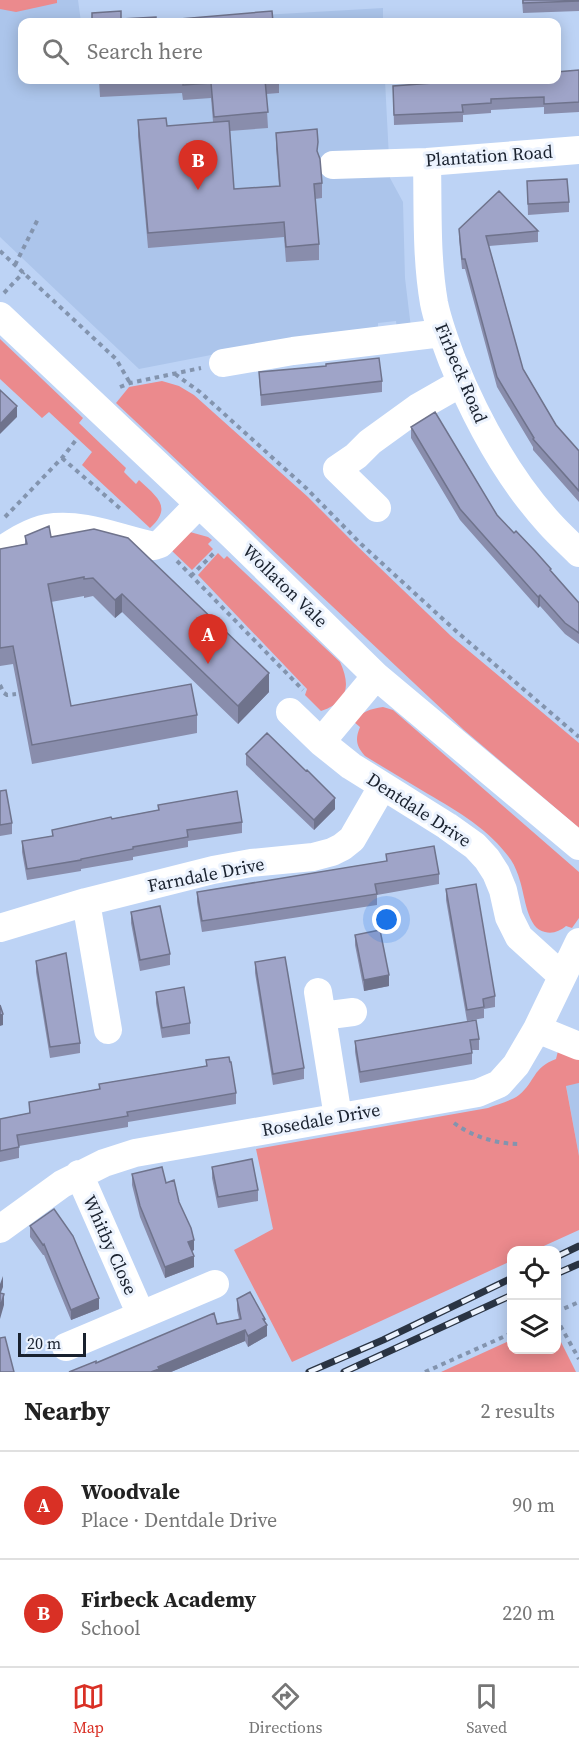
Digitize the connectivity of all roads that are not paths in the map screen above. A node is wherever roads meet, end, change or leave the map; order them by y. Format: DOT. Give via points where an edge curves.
graph roads {
  1 [pos="579,150"];
  2 [pos="413,162"];
  3 [pos="333,165"];
  4 [pos="0,316"];
  5 [pos="442,333"];
  6 [pos="223,363"];
  7 [pos="462,386"];
  8 [pos="198,504"];
  9 [pos="377,508"];
  10 [pos="0,551"];
  11 [pos="579,553"];
  12 [pos="376,676"];
  13 [pos="290,712"];
  14 [pos="321,742"];
  15 [pos="382,787"];
  16 [pos="579,846"];
  17 [pos="87,902"];
  18 [pos="0,928"];
  19 [pos="579,942"];
  20 [pos="562,976"];
  21 [pos="353,1012"];
  22 [pos="537,1029"];
  23 [pos="108,1030"];
  24 [pos="579,1046"];
  25 [pos="338,1117"];
  26 [pos="80,1174"];
  27 [pos="0,1229"];
  28 [pos="215,1284"];
  29 [pos="141,1315"];
  30 [pos="66,1347"];
  1 -- 2 [label="street, Plantation Road"];
  2 -- 3 [label="street, Plantation Road"];
  2 -- 5 [label="street, Firbeck Road" via="434,305"];
  4 -- 8 [label="street, Wollaton Vale"];
  5 -- 6 [label="street"];
  5 -- 7 [label="street, Firbeck Road"];
  7 -- 9 [label="street" via="417,408 338,469"];
  7 -- 11 [label="street, Firbeck Road" via="504,465 550,525"];
  8 -- 10 [label="street" via="154,546 106,533 58,527 30,534"];
  8 -- 12 [label="street, Wollaton Vale"];
  12 -- 14 [label="street"];
  12 -- 16 [label="street, Wollaton Vale"];
  13 -- 14 [label="street, Dentdale Drive"];
  14 -- 15 [label="street, Dentdale Drive"];
  15 -- 17 [label="street, Farndale Drive" via="352,839 332,852 213,870"];
  15 -- 20 [label="street, Dentdale Drive" via="475,846 496,873 519,937"];
  17 -- 18 [label="street, Farndale Drive"];
  17 -- 23 [label="street" via="116,998"];
  19 -- 20 [label="street, Rosedale Drive"];
  20 -- 22 [label="street, Rosedale Drive"];
  21 -- 25 [label="street" via="320,1004"];
  22 -- 24 [label="street"];
  22 -- 25 [label="street, Rosedale Drive" via="516,1065 499,1084 478,1093"];
  25 -- 26 [label="street, Rosedale Drive" via="135,1153"];
  26 -- 27 [label="street, Rosedale Drive"];
  26 -- 29 [label="street, Whitby Close"];
  28 -- 29 [label="street, Whitby Close"];
  29 -- 30 [label="street, Whitby Close"];
}
